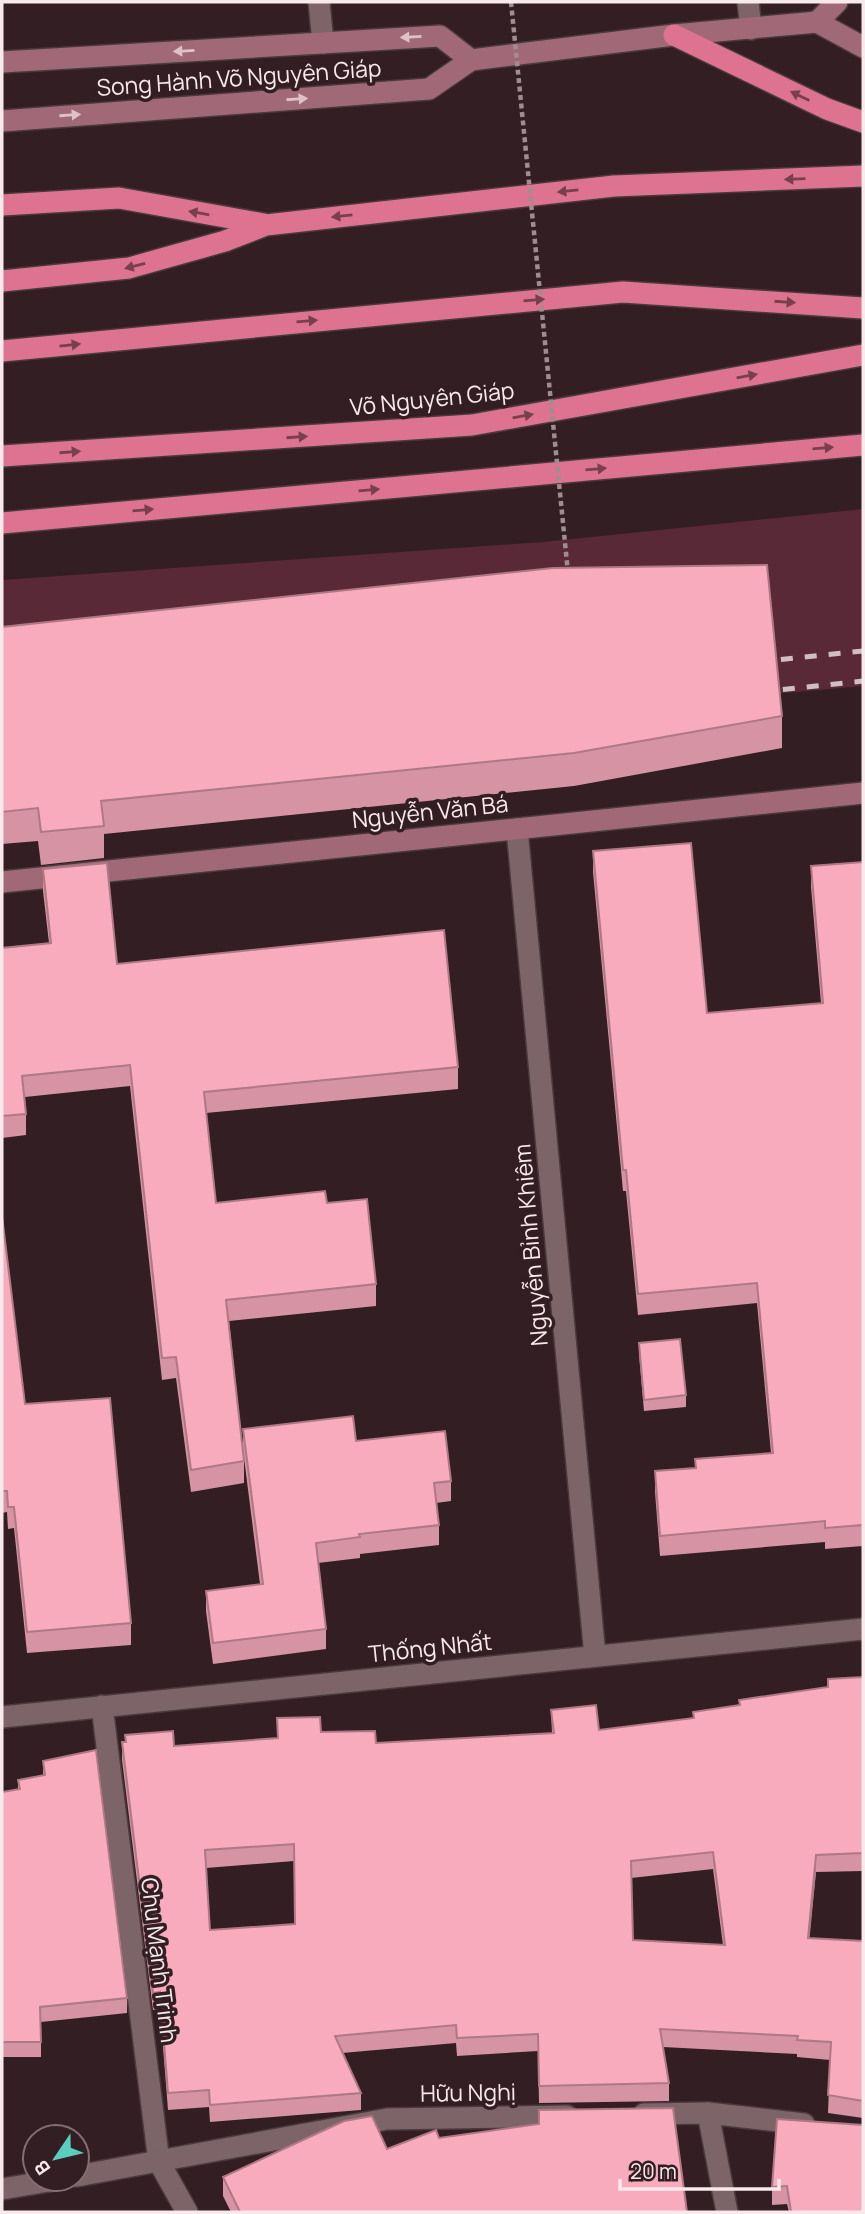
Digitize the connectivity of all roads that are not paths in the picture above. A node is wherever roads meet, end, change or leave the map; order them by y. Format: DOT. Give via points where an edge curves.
graph roads {
  1 [pos="320,2"];
  2 [pos="748,2"];
  3 [pos="838,2"];
  4 [pos="817,22"];
  5 [pos="751,29"];
  6 [pos="674,35"];
  7 [pos="323,43"];
  8 [pos="863,47"];
  9 [pos="471,60"];
  10 [pos="2,62"];
  11 [pos="2,121"];
  12 [pos="863,122"];
  13 [pos="863,176"];
  14 [pos="2,205"];
  15 [pos="266,225"];
  16 [pos="2,281"];
  17 [pos="863,308"];
  18 [pos="2,351"];
  19 [pos="863,355"];
  20 [pos="863,445"];
  21 [pos="2,456"];
  22 [pos="2,523"];
  23 [pos="863,793"];
  24 [pos="517,829"];
  25 [pos="2,882"];
  26 [pos="863,1629"];
  27 [pos="595,1656"];
  28 [pos="102,1706"];
  29 [pos="2,1717"];
  30 [pos="708,2113"];
  31 [pos="624,2115"];
  32 [pos="583,2116"];
  33 [pos="824,2126"];
  34 [pos="159,2162"];
  35 [pos="91,2174"];
  36 [pos="21,2186"];
  37 [pos="2,2189"];
  38 [pos="187,2212"];
  39 [pos="727,2212"];
  1 -- 7 [label="street"];
  2 -- 5 [label="street"];
  3 -- 4 [label="main road"];
  4 -- 5 [label="main road, Song Hành Võ Nguyên Giáp"];
  4 -- 8 [label="main road"];
  5 -- 6 [label="main road, Song Hành Võ Nguyên Giáp"];
  6 -- 9 [label="main road, Song Hành Võ Nguyên Giáp"];
  12 -- 6 [label="highway, one-way"];
  9 -- 7 [label="main road, Song Hành Võ Nguyên Giáp, one-way" via="440,36"];
  7 -- 10 [label="main road, Song Hành Võ Nguyên Giáp, one-way"];
  11 -- 9 [label="main road, Song Hành Võ Nguyên Giáp, one-way" via="429,89"];
  13 -- 15 [label="highway, one-way" via="614,186"];
  15 -- 14 [label="highway, one-way" via="119,198"];
  15 -- 16 [label="highway, one-way" via="129,268"];
  18 -- 17 [label="highway, one-way" via="623,292"];
  21 -- 19 [label="highway, Võ Nguyên Giáp, one-way" via="472,425"];
  22 -- 20 [label="highway, one-way"];
  23 -- 24 [label="main road, Nguyễn Văn Bá"];
  24 -- 25 [label="main road, Nguyễn Văn Bá"];
  24 -- 27 [label="street, Nguyễn Bỉnh Khiêm"];
  26 -- 27 [label="street, Thống Nhất"];
  27 -- 28 [label="street, Thống Nhất"];
  28 -- 29 [label="street, Thống Nhất"];
  28 -- 34 [label="street, Chu Mạnh Trinh"];
  30 -- 31 [label="street"];
  30 -- 33 [label="street"];
  30 -- 39 [label="street"];
  32 -- 34 [label="street, Hữu Nghị" via="387,2119"];
  34 -- 35 [label="street, Hữu Nghị"];
  34 -- 38 [label="street, Chu Mạnh Trinh"];
  36 -- 37 [label="street"];
}
